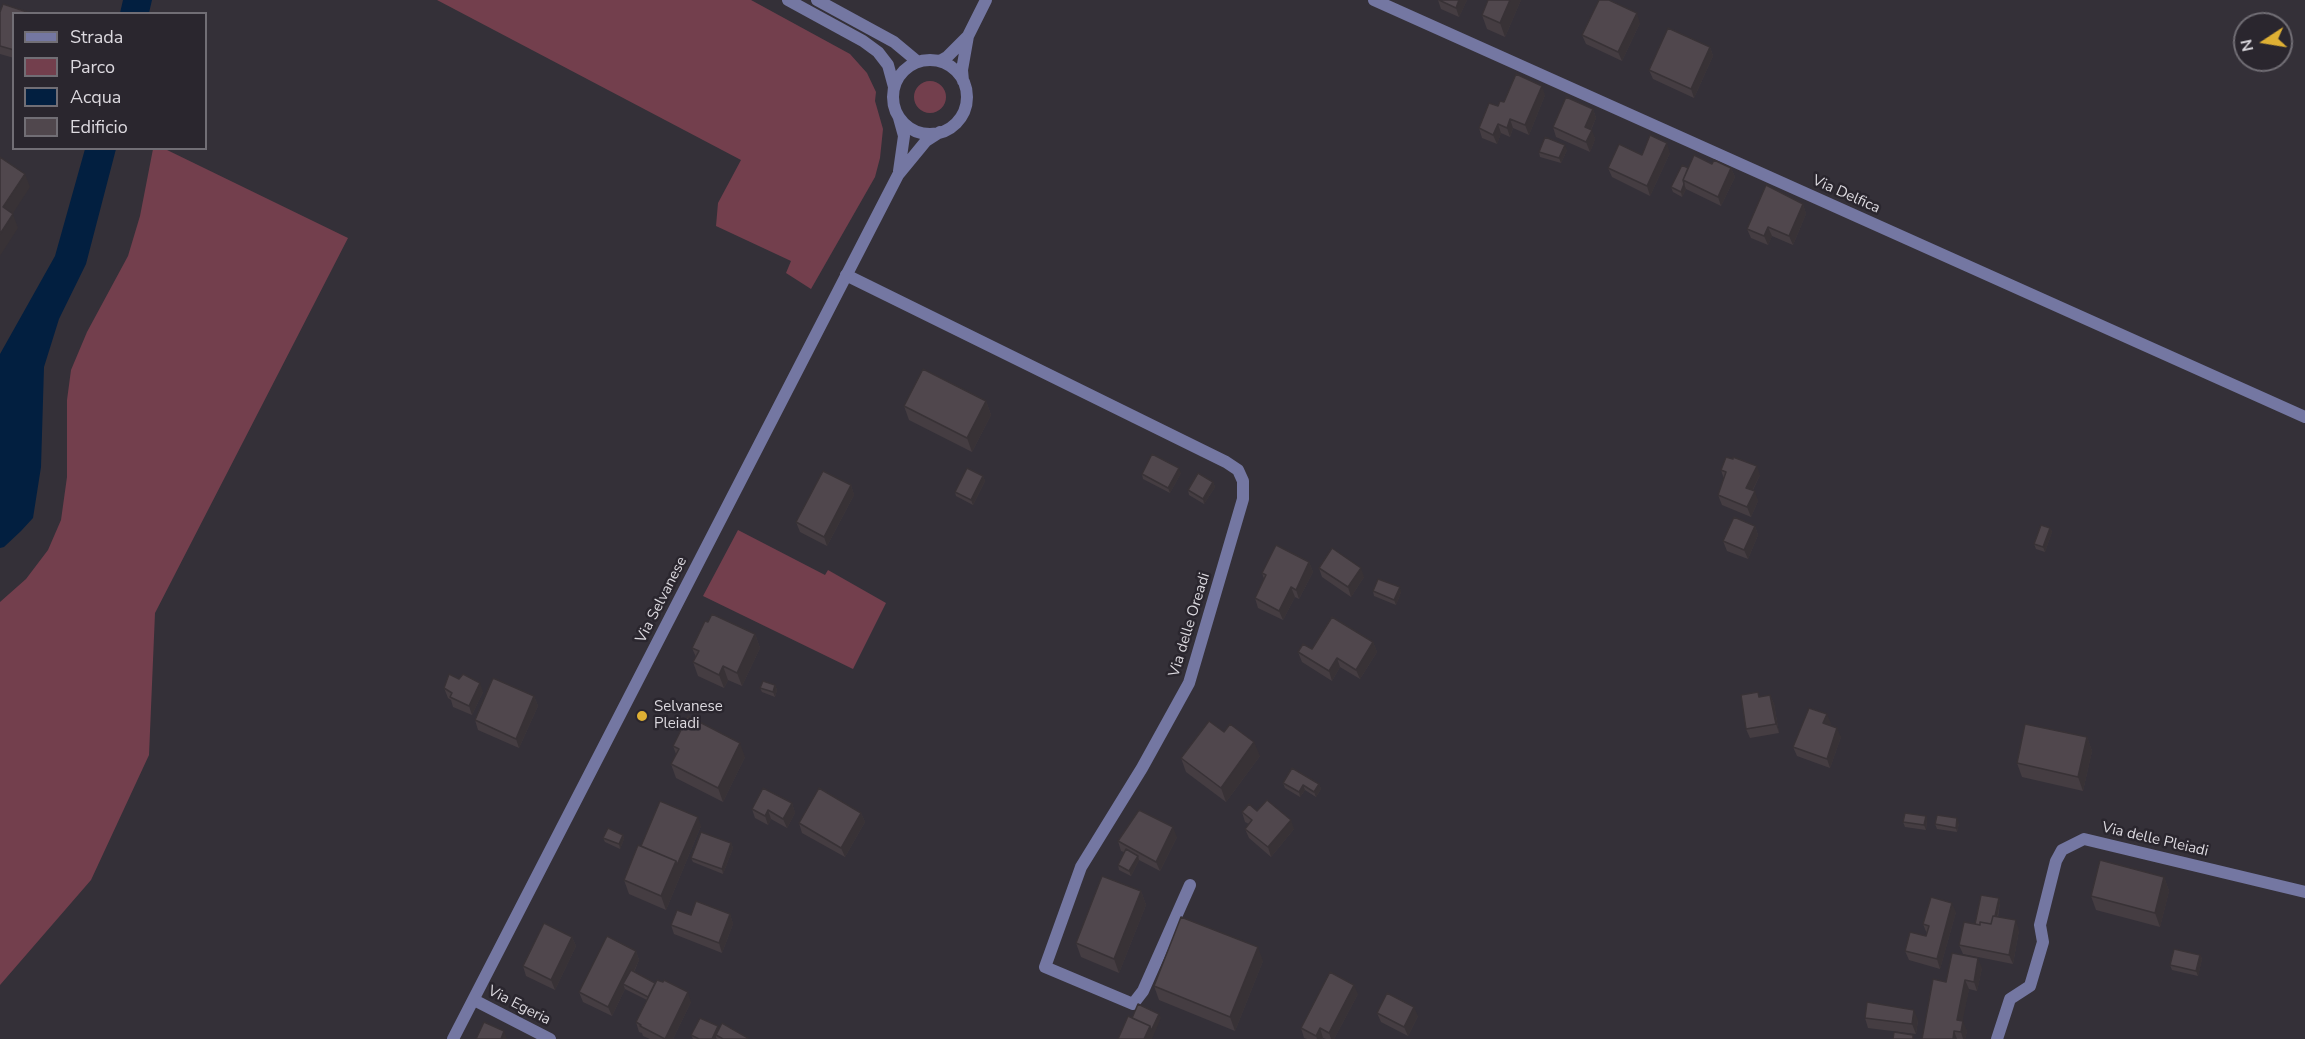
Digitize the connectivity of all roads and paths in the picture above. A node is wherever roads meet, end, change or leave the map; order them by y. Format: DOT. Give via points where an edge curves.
graph roads {
  1 [pos="788,0"];
  2 [pos="818,0"];
  3 [pos="987,0"];
  4 [pos="1374,0"];
  5 [pos="968,36"];
  6 [pos="940,61"];
  7 [pos="918,62"];
  8 [pos="963,81"];
  9 [pos="894,87"];
  10 [pos="899,117"];
  11 [pos="940,132"];
  12 [pos="898,175"];
  13 [pos="846,275"];
  14 [pos="2305,417"];
  15 [pos="1190,885"];
  16 [pos="2305,891"];
  17 [pos="474,1000"];
  18 [pos="453,1039"];
  19 [pos="550,1039"];
  20 [pos="1997,1039"];
  1 -- 9 [label="street" via="878,52 888,65"];
  2 -- 7 [label="street" via="894,42"];
  3 -- 5 [label="street"];
  4 -- 14 [label="street, Via Delfica"];
  5 -- 6 [label="street"];
  5 -- 8 [label="street"];
  6 -- 7 [label="street"];
  6 -- 8 [label="street" via="950,65"];
  7 -- 9 [label="street" via="907,67"];
  8 -- 11 [label="street" via="963,112"];
  9 -- 10 [label="street"];
  10 -- 11 [label="street" via="913,129"];
  10 -- 12 [label="street, Via Selvanese" via="904,136"];
  11 -- 12 [label="street, Via Selvanese" via="926,141"];
  12 -- 13 [label="street, Via Selvanese"];
  13 -- 15 [label="street, Via delle Oreadi" via="1238,470 1243,481 1243,499 1189,683 1081,867 1045,967 1133,1004 1143,992"];
  13 -- 17 [label="street, Via Selvanese"];
  16 -- 20 [label="street, Via delle Pleiadi" via="2084,839 2062,850 2056,861 2040,925 2043,942 2030,986 2010,999"];
  17 -- 18 [label="street, Via Selvanese"];
  17 -- 19 [label="street, Via Egeria"];
}
